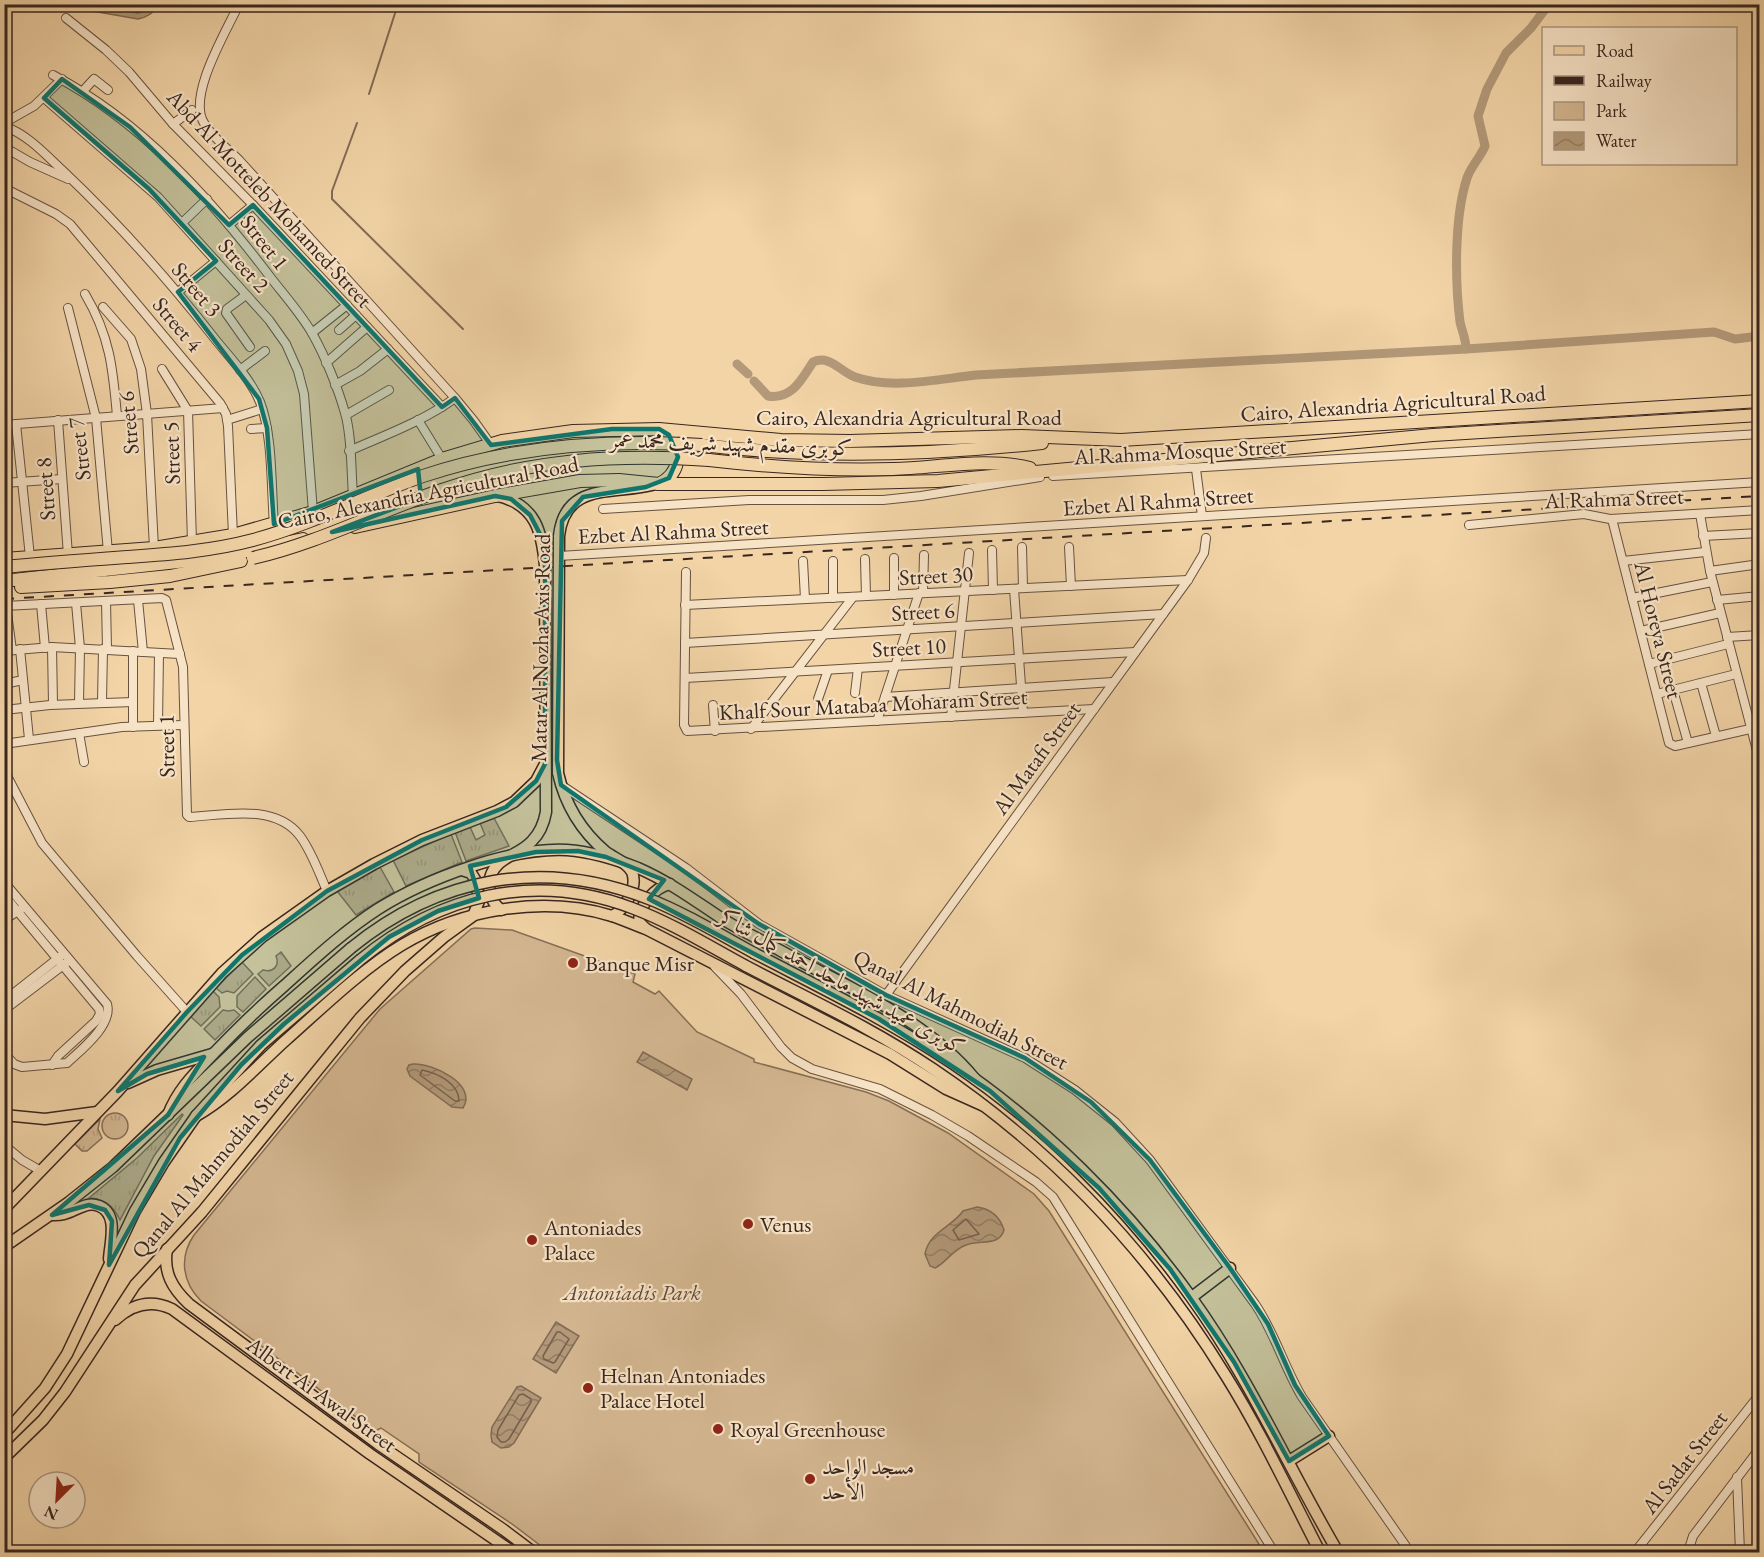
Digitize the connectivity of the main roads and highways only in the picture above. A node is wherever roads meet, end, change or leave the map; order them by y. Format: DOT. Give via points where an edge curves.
graph roads {
  1 [pos="1760,401"];
  2 [pos="1760,415"];
  3 [pos="659,429"];
  4 [pos="1076,439"];
  5 [pos="426,466"];
  6 [pos="1040,470"];
  7 [pos="658,484"];
  8 [pos="495,496"];
  9 [pos="437,508"];
  10 [pos="4,559"];
  11 [pos="4,567"];
  12 [pos="4,580"];
  13 [pos="4,588"];
  14 [pos="545,764"];
  15 [pos="505,858"];
  16 [pos="621,862"];
  17 [pos="462,870"];
  18 [pos="670,884"];
  19 [pos="501,910"];
  20 [pos="473,916"];
  21 [pos="612,916"];
  22 [pos="646,929"];
  23 [pos="213,1054"];
  24 [pos="975,1079"];
  25 [pos="118,1091"];
  26 [pos="984,1106"];
  27 [pos="97,1112"];
  28 [pos="4,1115"];
  29 [pos="168,1115"];
  30 [pos="196,1116"];
  31 [pos="4,1209"];
  32 [pos="52,1215"];
  33 [pos="4,1247"];
  34 [pos="167,1249"];
  35 [pos="109,1265"];
  36 [pos="1230,1268"];
  37 [pos="1192,1297"];
  38 [pos="106,1329"];
  39 [pos="318,1400"];
  40 [pos="310,1410"];
  41 [pos="4,1434"];
  42 [pos="1329,1436"];
  43 [pos="4,1458"];
  44 [pos="1289,1461"];
  45 [pos="470,1508"];
  46 [pos="464,1518"];
  47 [pos="513,1552"];
  48 [pos="533,1552"];
  49 [pos="1320,1552"];
  50 [pos="1338,1552"];
  1 -- 4 [label="highway, Cairo, Alexandria Agricultural Road" via="1121,440"];
  2 -- 6 [label="highway, Cairo, Alexandria Agricultural Road" via="1433,435"];
  3 -- 4 [label="highway, Cairo, Alexandria Agricultural Road" via="781,440 1022,436"];
  3 -- 5 [label="highway, Cairo, Alexandria Agricultural Road" via="573,431 502,441"];
  3 -- 7 [label="highway" via="673,440 678,457 672,473"];
  4 -- 11 [label="highway, كوبرى مقدم شهيد شريف محمد عمر, bridge" via="978,450 841,454 646,442 514,453 424,476 307,523 230,545 177,554"];
  5 -- 9 [label="highway" via="421,489"];
  5 -- 10 [label="highway, Cairo, Alexandria Agricultural Road" via="313,512 233,535 154,548"];
  6 -- 7 [label="highway, Cairo, Alexandria Agricultural Road" via="938,481"];
  6 -- 13 [label="highway, كوبرى مقدم شهيد شريف محمد عمر, bridge" via="1000,462 842,470 656,457 576,460 522,468 441,490 306,543 253,558 170,576"];
  7 -- 8 [label="highway, Cairo, Alexandria Agricultural Road" via="580,481"];
  7 -- 16 [label="main road, Matar Al Nozha Axis Road" via="598,493 577,501 564,513 559,536 557,760 561,785 584,829"];
  8 -- 9 [label="highway, Cairo, Alexandria Agricultural Road"];
  8 -- 14 [label="main road, Matar Al Nozha Axis Road" via="525,509 542,538"];
  9 -- 12 [label="highway, Cairo, Alexandria Agricultural Road" via="214,558"];
  14 -- 15 [label="main road, Matar Al Nozha Axis Road" via="542,827 527,846"];
  14 -- 25 [label="main road" via="536,781 514,802 406,848 327,891 283,921 242,955"];
  15 -- 16 [label="main road" via="564,850"];
  15 -- 17 [label="main road"];
  15 -- 19 [label="main road" via="488,883 490,896"];
  16 -- 18 [label="main road"];
  16 -- 21 [label="main road" via="631,870 633,883 623,909"];
  17 -- 20 [label="main road" via="471,873 476,881 479,901"];
  17 -- 23 [label="main road" via="398,897 359,922 278,990"];
  18 -- 22 [label="main road" via="654,891 640,913 639,921"];
  18 -- 24 [label="main road" via="733,925 913,1024 948,1050"];
  19 -- 20 [label="main road"];
  19 -- 21 [label="main road" via="552,907"];
  20 -- 30 [label="main road" via="430,931 386,955 230,1093"];
  20 -- 34 [label="main road, Qanal Al Mahmodiah Street" via="405,971 368,1010"];
  21 -- 22 [label="main road"];
  22 -- 26 [label="main road"];
  23 -- 25 [label="main road" via="147,1074"];
  23 -- 29 [label="main road" via="185,1083"];
  24 -- 29 [label="main road, كوبرى عميد شهيد ماجد احمد كمال شاكر, bridge" via="879,1018 671,909 590,881 535,877 498,879 445,892 387,920 249,1037"];
  24 -- 37 [label="main road" via="1047,1138 1099,1188"];
  25 -- 27 [label="main road"];
  26 -- 30 [label="main road, كوبرى عميد شهيد ماجد احمد كمال شاكر, bridge" via="883,1038 674,927 599,898 545,891 473,899 438,910 405,927 261,1045"];
  26 -- 49 [label="main road" via="1076,1185 1164,1286 1228,1379"];
  27 -- 28 [label="main road" via="45,1119"];
  27 -- 31 [label="main road"];
  29 -- 32 [label="main road, كوبرى عميد شهيد ماجد احمد كمال شاكر" via="113,1167"];
  30 -- 35 [label="main road, Qanal Al Mahmodiah Street" via="149,1186"];
  32 -- 33 [label="main road"];
  32 -- 35 [label="main road" via="65,1215 89,1204 105,1210 112,1226"];
  34 -- 38 [label="main road, Qanal Al Mahmodiah Street" via="135,1285"];
  34 -- 39 [label="main road, Albert Al Awal Street" via="166,1270 182,1297"];
  35 -- 41 [label="main road, Qanal Al Mahmodiah Street" via="67,1354 45,1388"];
  36 -- 37 [label="main road"];
  37 -- 44 [label="main road" via="1234,1362"];
  38 -- 40 [label="main road, Albert Al Awal Street" via="129,1309 162,1304"];
  38 -- 43 [label="main road, Qanal Al Mahmodiah Street" via="43,1420"];
  39 -- 40 [label="main road"];
  39 -- 45 [label="main road, Albert Al Awal Street"];
  40 -- 46 [label="main road, Albert Al Awal Street"];
  42 -- 44 [label="main road"];
  44 -- 50 [label="main road"];
  45 -- 46 [label="main road"];
  45 -- 48 [label="main road, Albert Al Awal Street"];
  46 -- 47 [label="main road, Albert Al Awal Street"];
}
